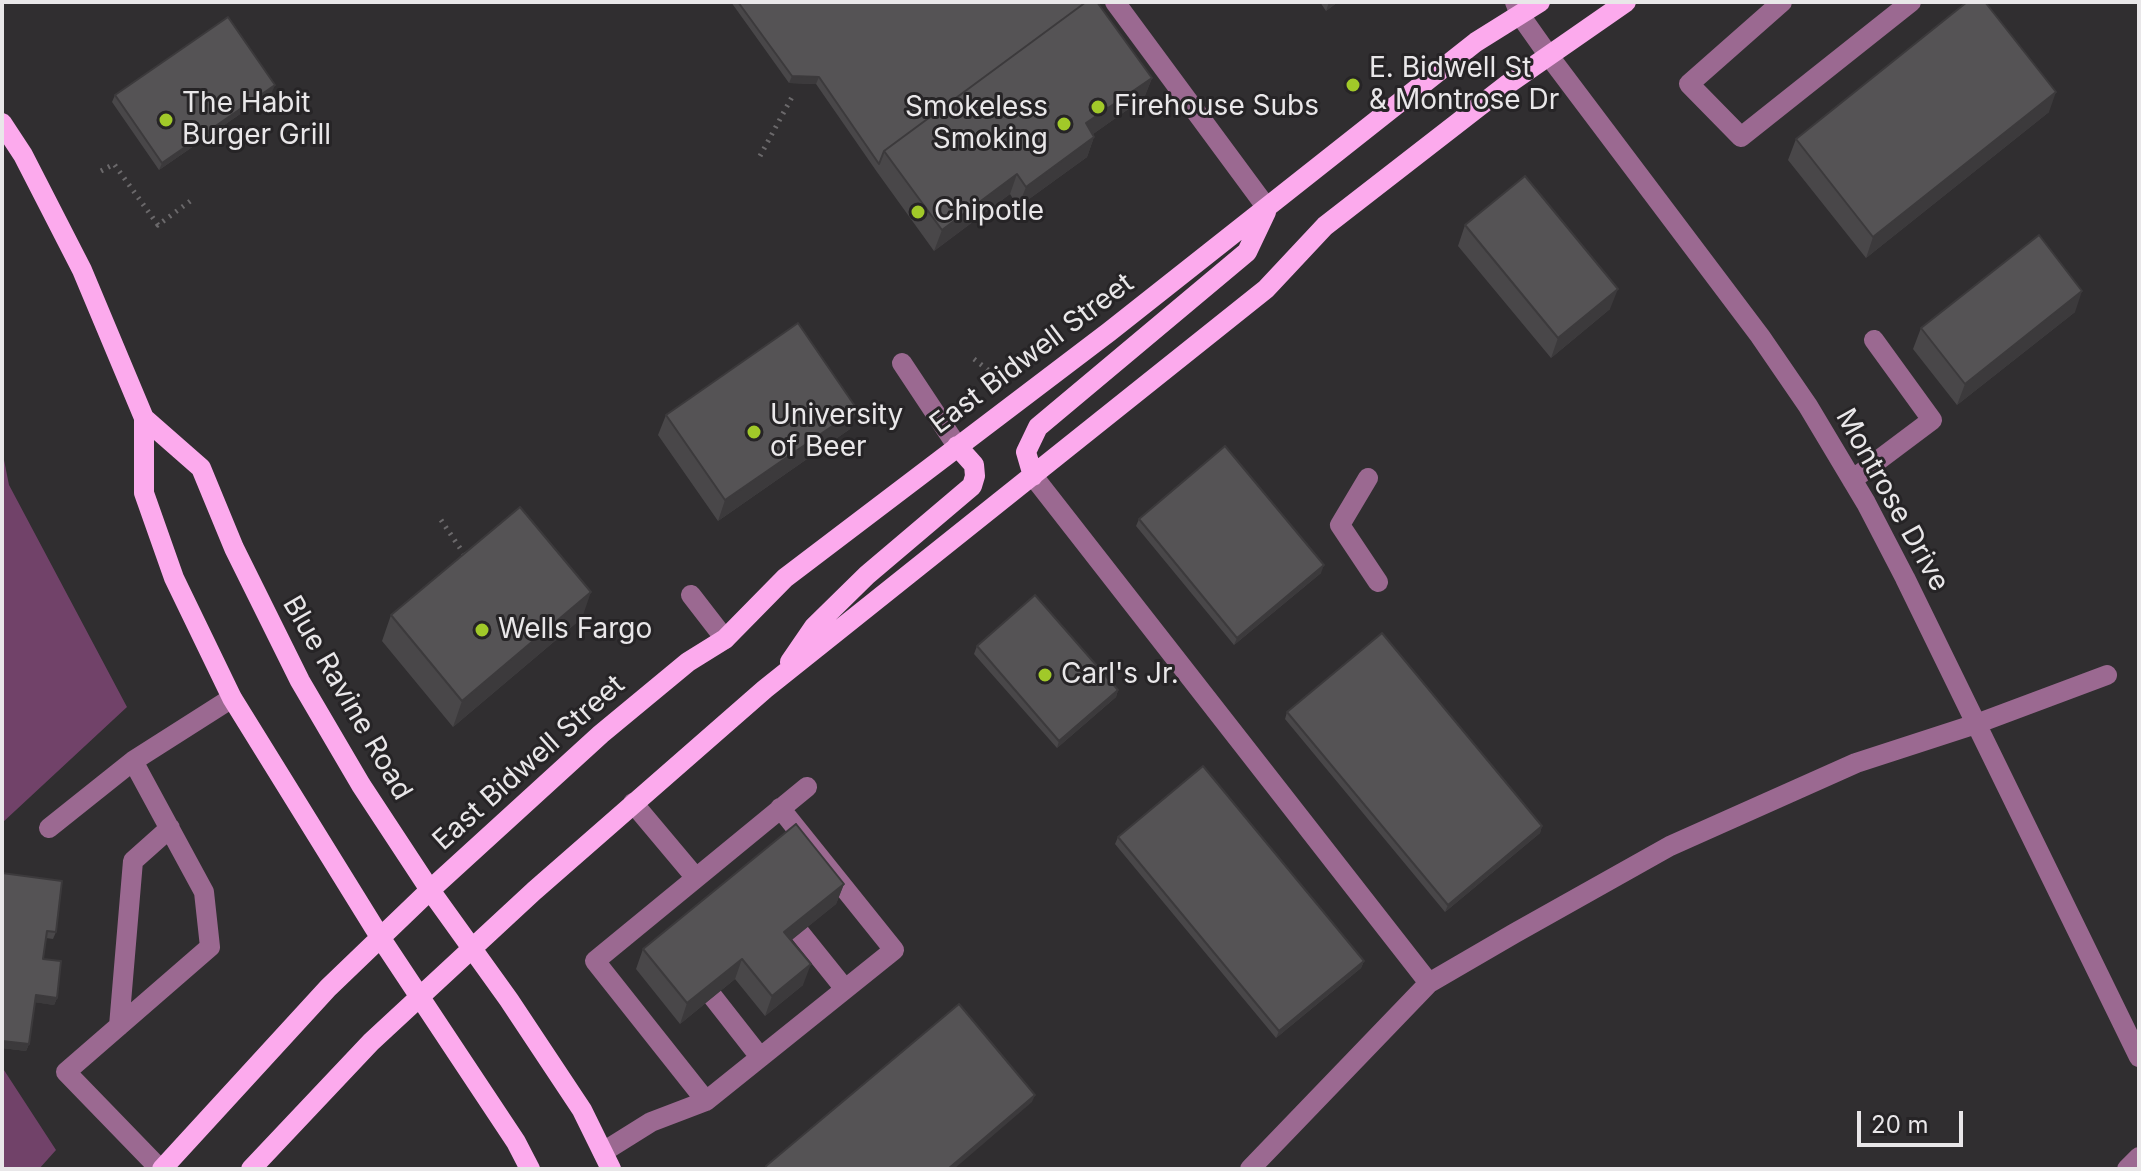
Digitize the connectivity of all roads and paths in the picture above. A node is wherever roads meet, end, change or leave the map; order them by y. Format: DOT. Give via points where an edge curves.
graph roads {
  1 [pos="1115,2"];
  2 [pos="1502,2"];
  3 [pos="1540,2"];
  4 [pos="1626,2"];
  5 [pos="1782,2"];
  6 [pos="1911,2"];
  7 [pos="1518,9"];
  8 [pos="1549,56"];
  9 [pos="792,97"];
  10 [pos="2,123"];
  11 [pos="760,156"];
  12 [pos="101,171"];
  13 [pos="193,199"];
  14 [pos="1267,208"];
  15 [pos="1874,340"];
  16 [pos="974,359"];
  17 [pos="902,363"];
  18 [pos="997,377"];
  19 [pos="144,418"];
  20 [pos="957,446"];
  21 [pos="1033,476"];
  22 [pos="1368,478"];
  23 [pos="1852,480"];
  24 [pos="441,520"];
  25 [pos="471,565"];
  26 [pos="1378,582"];
  27 [pos="691,595"];
  28 [pos="725,639"];
  29 [pos="2107,675"];
  30 [pos="778,679"];
  31 [pos="232,698"];
  32 [pos="1976,724"];
  33 [pos="133,761"];
  34 [pos="807,787"];
  35 [pos="633,803"];
  36 [pos="780,808"];
  37 [pos="49,828"];
  38 [pos="170,828"];
  39 [pos="732,848"];
  40 [pos="745,865"];
  41 [pos="696,878"];
  42 [pos="430,890"];
  43 [pos="649,916"];
  44 [pos="663,933"];
  45 [pos="800,933"];
  46 [pos="380,937"];
  47 [pos="473,949"];
  48 [pos="1429,983"];
  49 [pos="845,989"];
  50 [pos="421,997"];
  51 [pos="713,997"];
  52 [pos="119,1026"];
  53 [pos="760,1057"];
  54 [pos="2139,1057"];
  55 [pos="706,1101"];
  56 [pos="2139,1157"];
  57 [pos="607,1161"];
  58 [pos="161,1169"];
  59 [pos="251,1169"];
  60 [pos="530,1169"];
  61 [pos="1250,1169"];
  62 [pos="2127,1169"];
  1 -- 14 [label="street"];
  2 -- 7 [label="street, Montrose Drive"];
  3 -- 7 [label="main road, East Bidwell Street"];
  4 -- 8 [label="main road"];
  5 -- 6 [label="street" via="1689,84 1741,137"];
  7 -- 8 [label="street, Montrose Drive"];
  7 -- 14 [label="main road, East Bidwell Street"];
  8 -- 21 [label="main road" via="1325,226 1266,289"];
  8 -- 23 [label="street, Montrose Drive" via="1760,336"];
  9 -- 11 [label="path"];
  10 -- 19 [label="main road, Blue Ravine Road" via="82,270"];
  12 -- 13 [label="path" via="114,164 158,225"];
  14 -- 20 [label="main road, East Bidwell Street"];
  14 -- 21 [label="main road" via="1247,252 1038,427 1026,452"];
  15 -- 23 [label="street" via="1932,420"];
  16 -- 18 [label="path"];
  17 -- 20 [label="street"];
  19 -- 31 [label="main road, Blue Ravine Road" via="144,493 174,578"];
  19 -- 42 [label="main road, Blue Ravine Road" via="201,468 300,681"];
  20 -- 28 [label="main road, East Bidwell Street" via="785,578"];
  20 -- 30 [label="main road" via="974,465 972,486 814,627"];
  21 -- 30 [label="main road"];
  21 -- 48 [label="street"];
  22 -- 26 [label="street" via="1340,525"];
  23 -- 32 [label="street, Montrose Drive"];
  24 -- 25 [label="path"];
  27 -- 28 [label="street"];
  28 -- 42 [label="main road, East Bidwell Street" via="688,662 601,734"];
  29 -- 32 [label="street"];
  30 -- 35 [label="main road"];
  31 -- 33 [label="street"];
  31 -- 46 [label="main road, Blue Ravine Road"];
  32 -- 48 [label="street" via="1856,763 1670,846"];
  32 -- 54 [label="street, Montrose Drive"];
  33 -- 37 [label="street"];
  33 -- 38 [label="street"];
  34 -- 36 [label="street"];
  35 -- 41 [label="street"];
  35 -- 47 [label="main road"];
  36 -- 39 [label="street"];
  36 -- 49 [label="street" via="894,950"];
  38 -- 52 [label="street" via="133,861"];
  38 -- 52 [label="street" via="204,892 210,947"];
  39 -- 40 [label="street"];
  39 -- 41 [label="street"];
  41 -- 43 [label="street"];
  42 -- 46 [label="main road, East Bidwell Street"];
  42 -- 47 [label="main road, Blue Ravine Road"];
  43 -- 44 [label="street"];
  43 -- 55 [label="street" via="595,961"];
  45 -- 49 [label="street"];
  46 -- 50 [label="main road, Blue Ravine Road"];
  46 -- 58 [label="main road, East Bidwell Street"];
  47 -- 50 [label="main road"];
  47 -- 57 [label="main road, Blue Ravine Road" via="582,1110"];
  48 -- 61 [label="street"];
  49 -- 53 [label="street"];
  50 -- 59 [label="main road"];
  50 -- 60 [label="main road, Blue Ravine Road"];
  51 -- 53 [label="street"];
  52 -- 58 [label="street" via="66,1072"];
  53 -- 55 [label="street"];
  55 -- 57 [label="street" via="651,1122"];
  56 -- 62 [label="street"];
}
